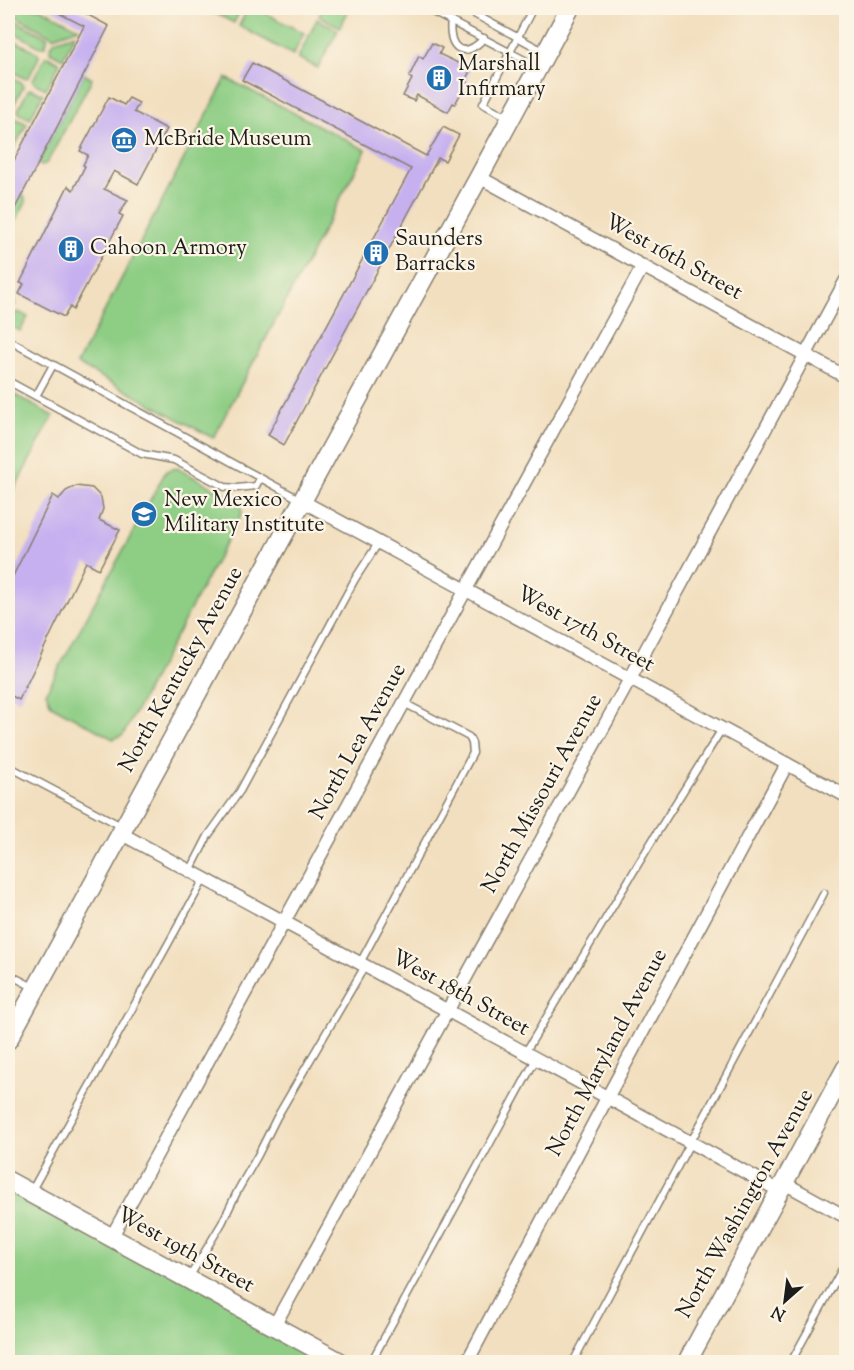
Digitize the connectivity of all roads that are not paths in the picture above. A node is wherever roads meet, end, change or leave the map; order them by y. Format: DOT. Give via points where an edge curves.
graph roads {
  1 [pos="424,8"];
  2 [pos="464,8"];
  3 [pos="532,8"];
  4 [pos="570,8"];
  5 [pos="451,21"];
  6 [pos="518,37"];
  7 [pos="484,38"];
  8 [pos="510,52"];
  9 [pos="542,60"];
  10 [pos="510,119"];
  11 [pos="479,177"];
  12 [pos="643,266"];
  13 [pos="846,280"];
  14 [pos="8,340"];
  15 [pos="806,355"];
  16 [pos="53,365"];
  17 [pos="846,377"];
  18 [pos="8,381"];
  19 [pos="36,396"];
  20 [pos="260,478"];
  21 [pos="302,501"];
  22 [pos="379,542"];
  23 [pos="466,589"];
  24 [pos="630,679"];
  25 [pos="404,702"];
  26 [pos="722,729"];
  27 [pos="788,764"];
  28 [pos="8,766"];
  29 [pos="846,796"];
  30 [pos="122,830"];
  31 [pos="190,871"];
  32 [pos="204,878"];
  33 [pos="824,893"];
  34 [pos="284,922"];
  35 [pos="362,965"];
  36 [pos="8,974"];
  37 [pos="35,989"];
  38 [pos="447,1011"];
  39 [pos="8,1040"];
  40 [pos="530,1056"];
  41 [pos="846,1068"];
  42 [pos="607,1098"];
  43 [pos="691,1143"];
  44 [pos="8,1181"];
  45 [pos="782,1187"];
  46 [pos="30,1194"];
  47 [pos="846,1217"];
  48 [pos="111,1238"];
  49 [pos="846,1262"];
  50 [pos="188,1280"];
  51 [pos="274,1326"];
  52 [pos="340,1362"];
  53 [pos="371,1362"];
  54 [pos="467,1362"];
  55 [pos="573,1362"];
  56 [pos="687,1362"];
  57 [pos="791,1362"];
  1 -- 5 [label="lane"];
  2 -- 6 [label="lane"];
  3 -- 6 [label="lane"];
  4 -- 9 [label="street, North Kentucky Avenue"];
  5 -- 7 [label="lane"];
  5 -- 7 [label="lane" via="451,38 459,48 470,50"];
  6 -- 8 [label="lane"];
  6 -- 9 [label="lane"];
  7 -- 8 [label="lane"];
  8 -- 9 [label="lane"];
  8 -- 10 [label="lane" via="483,104"];
  9 -- 10 [label="street, North Kentucky Avenue"];
  10 -- 11 [label="street, North Kentucky Avenue"];
  11 -- 12 [label="street, West 16th Street"];
  11 -- 21 [label="street, North Kentucky Avenue"];
  12 -- 15 [label="street, West 16th Street"];
  12 -- 23 [label="street, North Lea Avenue"];
  13 -- 15 [label="street, North Missouri Avenue"];
  14 -- 16 [label="lane"];
  15 -- 17 [label="street, West 16th Street"];
  15 -- 24 [label="street, North Missouri Avenue"];
  16 -- 19 [label="lane"];
  16 -- 20 [label="lane"];
  18 -- 19 [label="lane"];
  19 -- 20 [label="lane" via="142,454 174,460 225,486 256,486"];
  20 -- 21 [label="lane"];
  21 -- 22 [label="street, West 17th Street"];
  21 -- 30 [label="street, North Kentucky Avenue"];
  22 -- 23 [label="street, West 17th Street"];
  22 -- 31 [label="lane" via="240,791 208,836"];
  23 -- 24 [label="street, West 17th Street"];
  23 -- 25 [label="street, North Lea Avenue"];
  24 -- 26 [label="street, West 17th Street"];
  24 -- 38 [label="street, North Missouri Avenue"];
  25 -- 34 [label="street, North Lea Avenue"];
  25 -- 35 [label="lane" via="469,737 472,753"];
  26 -- 27 [label="street, West 17th Street"];
  26 -- 40 [label="lane" via="643,856"];
  27 -- 29 [label="street, West 17th Street"];
  27 -- 42 [label="street, North Maryland Avenue"];
  28 -- 30 [label="lane"];
  30 -- 31 [label="street, West 18th Street"];
  30 -- 37 [label="street, North Kentucky Avenue"];
  31 -- 32 [label="street, West 18th Street"];
  32 -- 34 [label="street, West 18th Street"];
  32 -- 46 [label="lane"];
  33 -- 43 [label="lane"];
  34 -- 35 [label="street, West 18th Street"];
  34 -- 48 [label="street, North Lea Avenue"];
  35 -- 38 [label="street, West 18th Street"];
  35 -- 50 [label="lane"];
  36 -- 37 [label="lane"];
  37 -- 39 [label="street, North Kentucky Avenue"];
  38 -- 40 [label="street, West 18th Street"];
  38 -- 51 [label="street, North Missouri Avenue"];
  40 -- 42 [label="street, West 18th Street"];
  40 -- 53 [label="lane"];
  41 -- 45 [label="street, North Washington Avenue"];
  42 -- 43 [label="street, West 18th Street"];
  42 -- 54 [label="street, North Maryland Avenue"];
  43 -- 45 [label="street, West 18th Street"];
  43 -- 55 [label="lane"];
  44 -- 46 [label="street, West 19th Street"];
  45 -- 47 [label="street, West 18th Street"];
  45 -- 56 [label="street, North Washington Avenue"];
  46 -- 48 [label="street, West 19th Street"];
  48 -- 50 [label="street, West 19th Street"];
  49 -- 57 [label="lane"];
  50 -- 51 [label="street, West 19th Street"];
  51 -- 52 [label="street, West 19th Street"];
}
